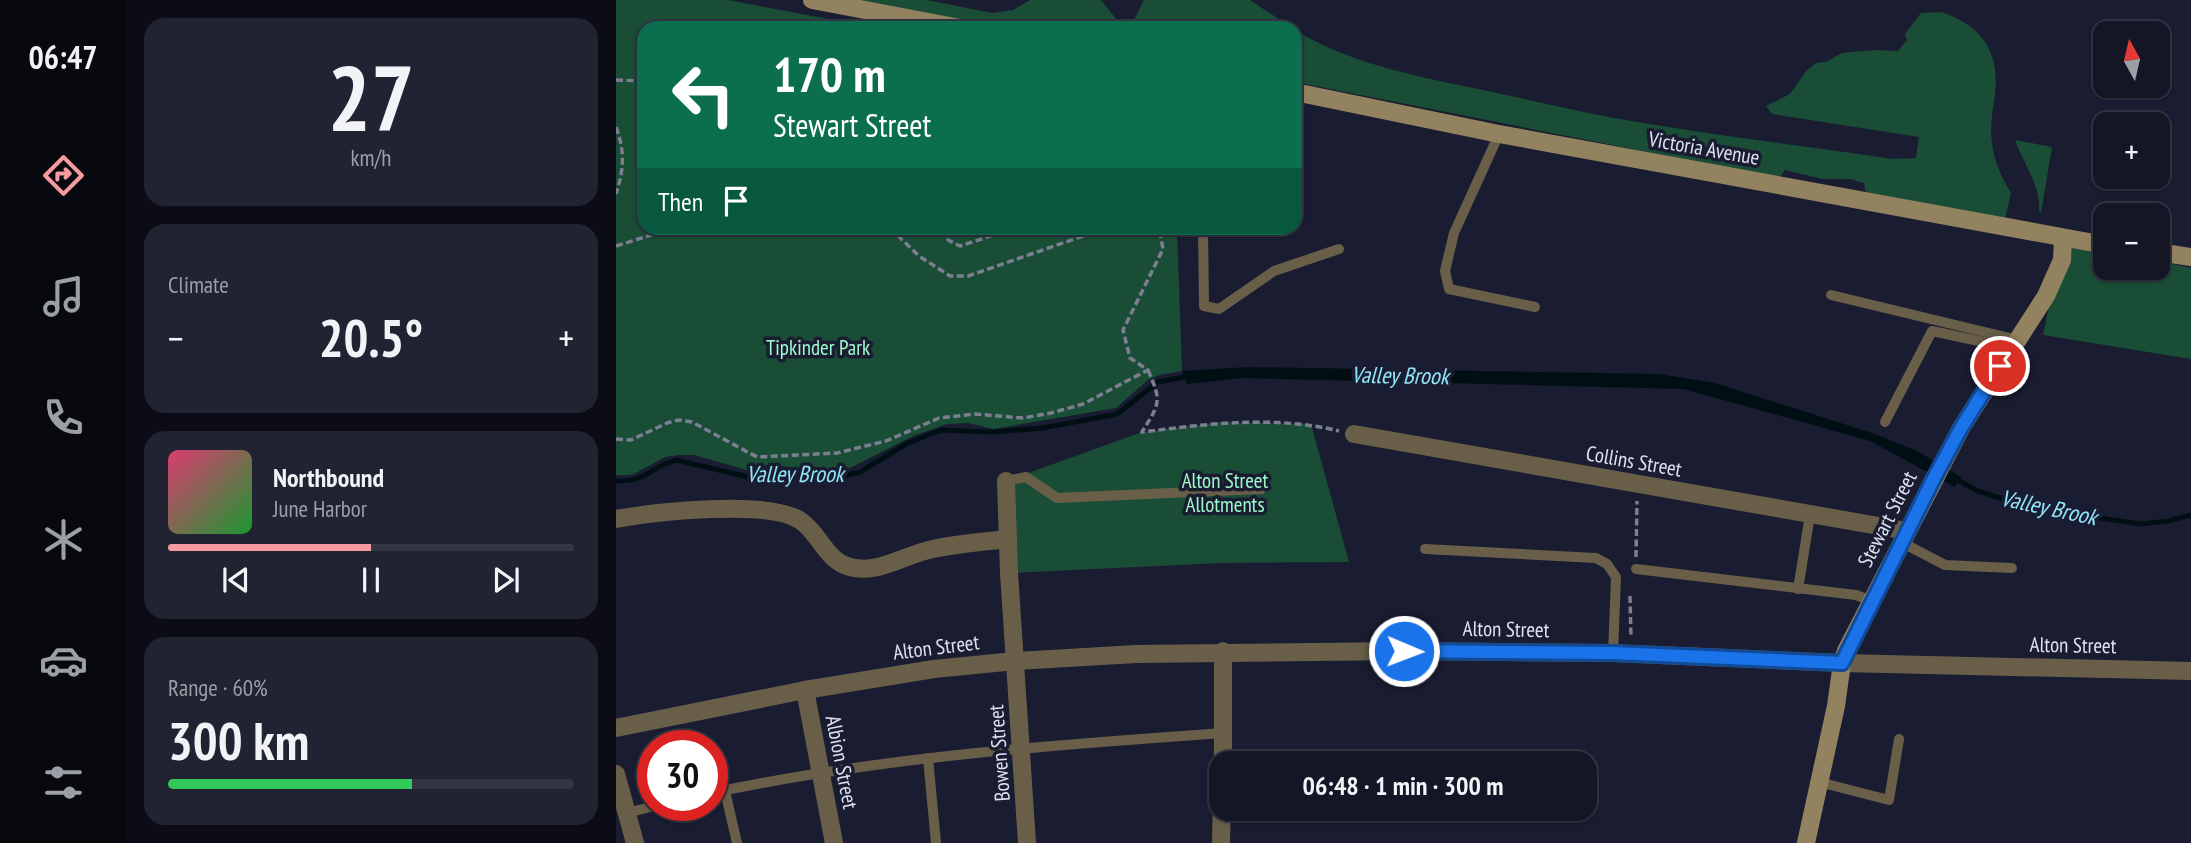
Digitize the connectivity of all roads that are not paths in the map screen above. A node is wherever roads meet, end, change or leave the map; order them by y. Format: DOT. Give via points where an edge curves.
graph roads {
  1 [pos="812,0"];
  2 [pos="923,21"];
  3 [pos="1302,93"];
  4 [pos="1499,134"];
  5 [pos="1203,235"];
  6 [pos="2063,239"];
  7 [pos="2093,243"];
  8 [pos="1339,249"];
  9 [pos="2170,254"];
  10 [pos="2191,257"];
  11 [pos="1831,295"];
  12 [pos="1535,307"];
  13 [pos="2015,344"];
  14 [pos="1885,422"];
  15 [pos="1354,434"];
  16 [pos="1006,481"];
  17 [pos="1261,489"];
  18 [pos="1810,515"];
  19 [pos="616,519"];
  20 [pos="1904,536"];
  21 [pos="1007,539"];
  22 [pos="1425,549"];
  23 [pos="2012,568"];
  24 [pos="1636,569"];
  25 [pos="1798,589"];
  26 [pos="1871,601"];
  27 [pos="1223,652"];
  28 [pos="1622,653"];
  29 [pos="1015,661"];
  30 [pos="1842,663"];
  31 [pos="2191,671"];
  32 [pos="805,690"];
  33 [pos="616,728"];
  34 [pos="1224,733"];
  35 [pos="1899,738"];
  36 [pos="1021,748"];
  37 [pos="1223,751"];
  38 [pos="928,758"];
  39 [pos="616,774"];
  40 [pos="821,775"];
  41 [pos="1819,782"];
  42 [pos="728,790"];
  43 [pos="728,804"];
  44 [pos="637,816"];
  45 [pos="626,821"];
  46 [pos="1220,821"];
  47 [pos="1219,842"];
  48 [pos="635,843"];
  49 [pos="737,843"];
  50 [pos="834,843"];
  51 [pos="936,843"];
  52 [pos="1027,843"];
  53 [pos="1806,843"];
  1 -- 2 [label="street"];
  3 -- 4 [label="street, Victoria Avenue"];
  4 -- 6 [label="street, Victoria Avenue"];
  4 -- 12 [label="lane" via="1458,223 1445,271 1449,289"];
  5 -- 8 [label="lane" via="1205,306 1219,309 1274,271"];
  6 -- 7 [label="street, Victoria Avenue"];
  6 -- 13 [label="street, Stewart Street" via="2062,260 2054,279"];
  9 -- 10 [label="street"];
  11 -- 13 [label="lane"];
  13 -- 14 [label="lane" via="1932,331"];
  13 -- 20 [label="street, Stewart Street" via="1945,457"];
  15 -- 18 [label="street, Collins Street"];
  16 -- 17 [label="lane" via="1026,477 1057,498"];
  16 -- 21 [label="street, Bowen Street"];
  18 -- 20 [label="street, Collins Street"];
  18 -- 25 [label="lane"];
  19 -- 21 [label="street" via="673,510 779,512 803,522 837,561 864,569 935,548"];
  20 -- 23 [label="lane" via="1945,565"];
  20 -- 26 [label="street, Stewart Street"];
  21 -- 29 [label="street, Bowen Street"];
  22 -- 28 [label="lane" via="1597,558 1616,577"];
  24 -- 25 [label="lane"];
  25 -- 26 [label="lane"];
  26 -- 30 [label="street, Stewart Street"];
  27 -- 28 [label="street, Alton Street"];
  27 -- 29 [label="street, Alton Street"];
  27 -- 34 [label="street"];
  28 -- 30 [label="street, Alton Street"];
  29 -- 32 [label="street, Alton Street"];
  29 -- 36 [label="street, Bowen Street"];
  30 -- 31 [label="street, Alton Street"];
  30 -- 41 [label="street, Stewart Street"];
  32 -- 33 [label="street, Alton Street"];
  32 -- 40 [label="street, Albion Street"];
  34 -- 36 [label="lane"];
  34 -- 37 [label="street"];
  35 -- 41 [label="lane" via="1889,800"];
  36 -- 38 [label="lane"];
  36 -- 52 [label="street, Bowen Street"];
  38 -- 40 [label="lane"];
  38 -- 51 [label="lane"];
  39 -- 45 [label="street"];
  40 -- 42 [label="lane"];
  40 -- 50 [label="street, Albion Street"];
  41 -- 53 [label="street, Stewart Street"];
  43 -- 49 [label="lane"];
  44 -- 45 [label="lane"];
  45 -- 48 [label="street"];
  46 -- 47 [label="street"];
}
